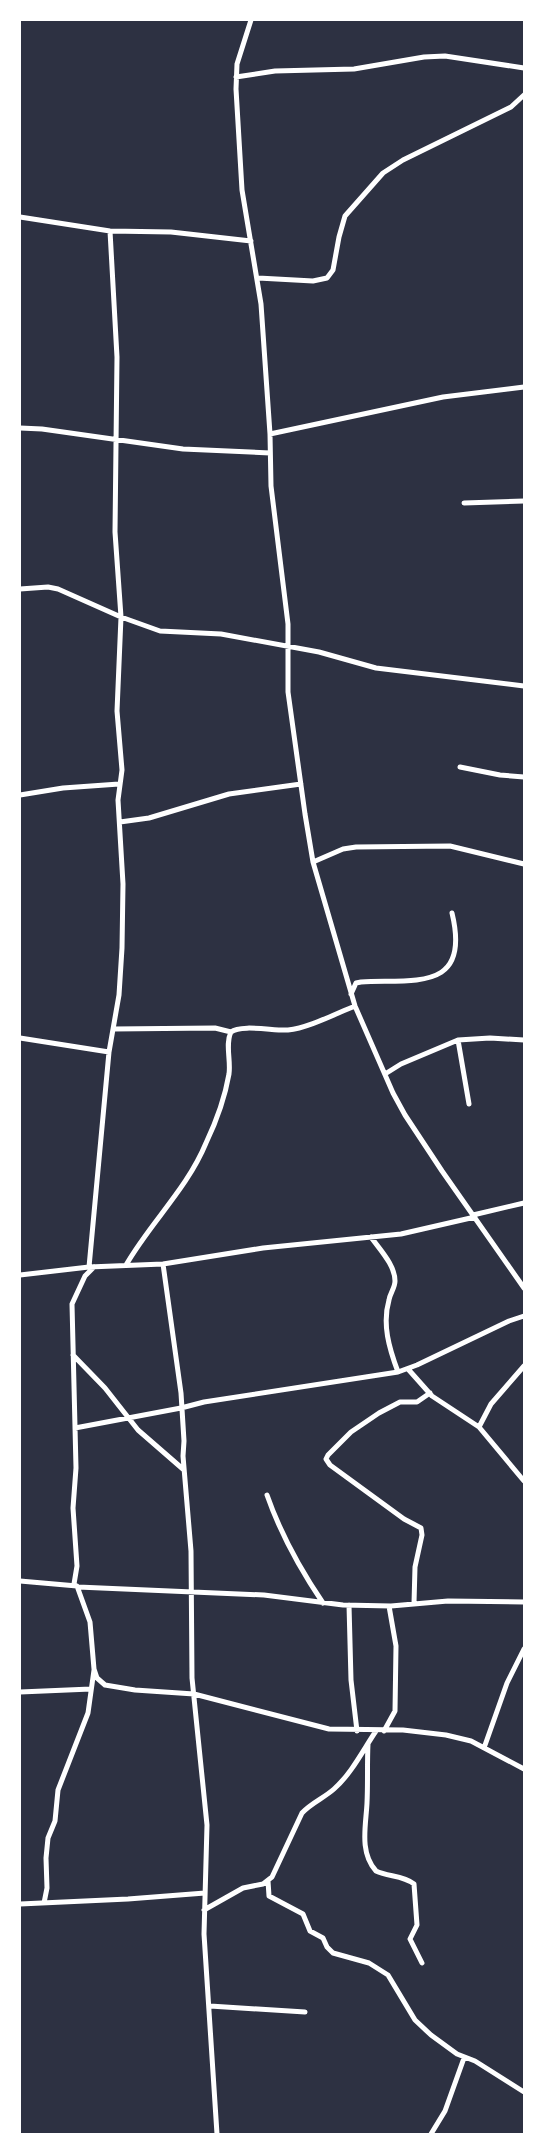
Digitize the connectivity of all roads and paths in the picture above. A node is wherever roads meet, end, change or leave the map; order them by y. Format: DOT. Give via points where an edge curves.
graph roads {
  1 [pos="251,20"];
  2 [pos="524,68"];
  3 [pos="236,77"];
  4 [pos="524,95"];
  5 [pos="20,218"];
  6 [pos="110,231"];
  7 [pos="251,241"];
  8 [pos="258,278"];
  9 [pos="524,387"];
  10 [pos="21,429"];
  11 [pos="270,434"];
  12 [pos="117,440"];
  13 [pos="270,453"];
  14 [pos="524,501"];
  15 [pos="464,503"];
  16 [pos="20,589"];
  17 [pos="120,618"];
  18 [pos="287,648"];
  19 [pos="524,686"];
  20 [pos="460,768"];
  21 [pos="524,777"];
  22 [pos="119,784"];
  23 [pos="301,784"];
  24 [pos="20,795"];
  25 [pos="120,822"];
  26 [pos="313,862"];
  27 [pos="524,864"];
  28 [pos="452,913"];
  29 [pos="351,994"];
  30 [pos="355,1006"];
  31 [pos="113,1029"];
  32 [pos="231,1032"];
  33 [pos="20,1038"];
  34 [pos="458,1040"];
  35 [pos="524,1040"];
  36 [pos="110,1052"];
  37 [pos="385,1074"];
  38 [pos="470,1104"];
  39 [pos="524,1203"];
  40 [pos="474,1216"];
  41 [pos="371,1237"];
  42 [pos="163,1264"];
  43 [pos="126,1265"];
  44 [pos="91,1267"];
  45 [pos="20,1275"];
  46 [pos="524,1288"];
  47 [pos="524,1316"];
  48 [pos="73,1355"];
  49 [pos="524,1366"];
  50 [pos="408,1369"];
  51 [pos="398,1372"];
  52 [pos="430,1394"];
  53 [pos="181,1408"];
  54 [pos="129,1419"];
  55 [pos="479,1427"];
  56 [pos="75,1428"];
  57 [pos="184,1470"];
  58 [pos="524,1481"];
  59 [pos="267,1495"];
  60 [pos="20,1581"];
  61 [pos="76,1586"];
  62 [pos="192,1592"];
  63 [pos="524,1602"];
  64 [pos="323,1603"];
  65 [pos="414,1603"];
  66 [pos="349,1605"];
  67 [pos="389,1606"];
  68 [pos="524,1649"];
  69 [pos="94,1670"];
  70 [pos="91,1689"];
  71 [pos="20,1692"];
  72 [pos="194,1694"];
  73 [pos="358,1731"];
  74 [pos="376,1731"];
  75 [pos="384,1731"];
  76 [pos="368,1744"];
  77 [pos="484,1748"];
  78 [pos="524,1769"];
  79 [pos="268,1881"];
  80 [pos="205,1893"];
  81 [pos="44,1903"];
  82 [pos="20,1904"];
  83 [pos="204,1910"];
  84 [pos="422,1963"];
  85 [pos="210,2006"];
  86 [pos="304,2012"];
  87 [pos="464,2058"];
  88 [pos="524,2092"];
  89 [pos="217,2134"];
  90 [pos="431,2134"];
  1 -- 3 [label="street"];
  2 -- 3 [label="street" via="445,56 354,69 275,71"];
  3 -- 7 [label="street" via="242,190"];
  4 -- 8 [label="street" via="511,106 402,160 383,173 345,216 333,270 327,278 313,281"];
  5 -- 6 [label="street"];
  6 -- 7 [label="street" via="171,232"];
  6 -- 12 [label="street" via="117,357"];
  7 -- 8 [label="street"];
  8 -- 11 [label="street"];
  9 -- 11 [label="street" via="444,397"];
  10 -- 12 [label="street"];
  11 -- 13 [label="street"];
  12 -- 13 [label="street"];
  12 -- 17 [label="street" via="114,532"];
  13 -- 18 [label="street" via="288,624"];
  14 -- 15 [label="street"];
  16 -- 17 [label="street" via="58,589"];
  17 -- 18 [label="street" via="160,631 221,634"];
  17 -- 22 [label="street" via="117,711 122,770"];
  18 -- 19 [label="street" via="319,652 376,668"];
  18 -- 23 [label="street" via="288,692"];
  20 -- 21 [label="street"];
  22 -- 24 [label="street"];
  22 -- 25 [label="street"];
  23 -- 25 [label="street" via="229,794 149,818"];
  23 -- 26 [label="street"];
  25 -- 31 [label="street" via="122,948"];
  26 -- 27 [label="street" via="356,847 450,846"];
  26 -- 29 [label="street"];
  28 -- 29 [label="street" via="457,945 440,974 424,980 361,982 356,984"];
  29 -- 30 [label="street"];
  30 -- 32 [label="street" via="299,1028 241,1028"];
  30 -- 37 [label="street"];
  31 -- 32 [label="street" via="215,1028"];
  31 -- 36 [label="street"];
  32 -- 43 [label="street" via="228,1077 206,1144 181,1189"];
  33 -- 36 [label="street"];
  34 -- 35 [label="street"];
  34 -- 37 [label="street"];
  34 -- 38 [label="street"];
  36 -- 44 [label="street"];
  37 -- 40 [label="street" via="405,1116"];
  39 -- 40 [label="street"];
  40 -- 41 [label="street" via="401,1234"];
  40 -- 46 [label="street"];
  41 -- 42 [label="street" via="263,1248"];
  41 -- 51 [label="street" via="394,1274 394,1288 386,1318 387,1339"];
  42 -- 43 [label="street"];
  42 -- 53 [label="street"];
  43 -- 44 [label="street"];
  44 -- 45 [label="street"];
  44 -- 48 [label="street" via="72,1304"];
  47 -- 50 [label="street" via="509,1320"];
  48 -- 54 [label="street"];
  48 -- 56 [label="street"];
  49 -- 55 [label="street" via="491,1404"];
  50 -- 51 [label="street"];
  50 -- 52 [label="street"];
  51 -- 53 [label="street" via="211,1400"];
  52 -- 55 [label="street"];
  52 -- 65 [label="street" via="417,1402 398,1403 363,1423 326,1459 404,1519 421,1528 414,1572"];
  53 -- 54 [label="street"];
  53 -- 57 [label="street"];
  54 -- 56 [label="street"];
  54 -- 57 [label="street"];
  55 -- 58 [label="street"];
  56 -- 61 [label="street" via="72,1508"];
  57 -- 62 [label="street"];
  59 -- 64 [label="street" via="290,1551"];
  60 -- 61 [label="street"];
  61 -- 62 [label="street"];
  61 -- 69 [label="street" via="90,1622"];
  62 -- 64 [label="street" via="264,1595"];
  62 -- 72 [label="street"];
  63 -- 65 [label="street"];
  64 -- 66 [label="street"];
  65 -- 67 [label="street"];
  66 -- 67 [label="street"];
  66 -- 73 [label="street" via="351,1680"];
  67 -- 75 [label="street" via="396,1646 396,1708"];
  68 -- 77 [label="street" via="506,1683"];
  69 -- 70 [label="street"];
  69 -- 72 [label="street" via="105,1685"];
  70 -- 71 [label="street"];
  70 -- 81 [label="street" via="88,1713 58,1790 55,1821 47,1840"];
  72 -- 73 [label="street" via="306,1724"];
  72 -- 80 [label="street" via="207,1825"];
  73 -- 74 [label="street"];
  74 -- 75 [label="street"];
  74 -- 76 [label="street"];
  75 -- 77 [label="street" via="446,1735"];
  76 -- 79 [label="street" via="342,1780 302,1813"];
  76 -- 84 [label="street" via="366,1851 376,1871 408,1879 414,1884 417,1925 410,1938"];
  77 -- 78 [label="street"];
  79 -- 83 [label="street" via="243,1888"];
  79 -- 87 [label="street" via="269,1896 303,1914 310,1931 323,1938 333,1953 369,1963 388,1975 415,2020"];
  80 -- 81 [label="street"];
  80 -- 83 [label="street"];
  81 -- 82 [label="street"];
  83 -- 85 [label="street"];
  85 -- 86 [label="street"];
  85 -- 89 [label="street"];
  87 -- 88 [label="street" via="475,2061"];
  87 -- 90 [label="street" via="445,2111"];
}
